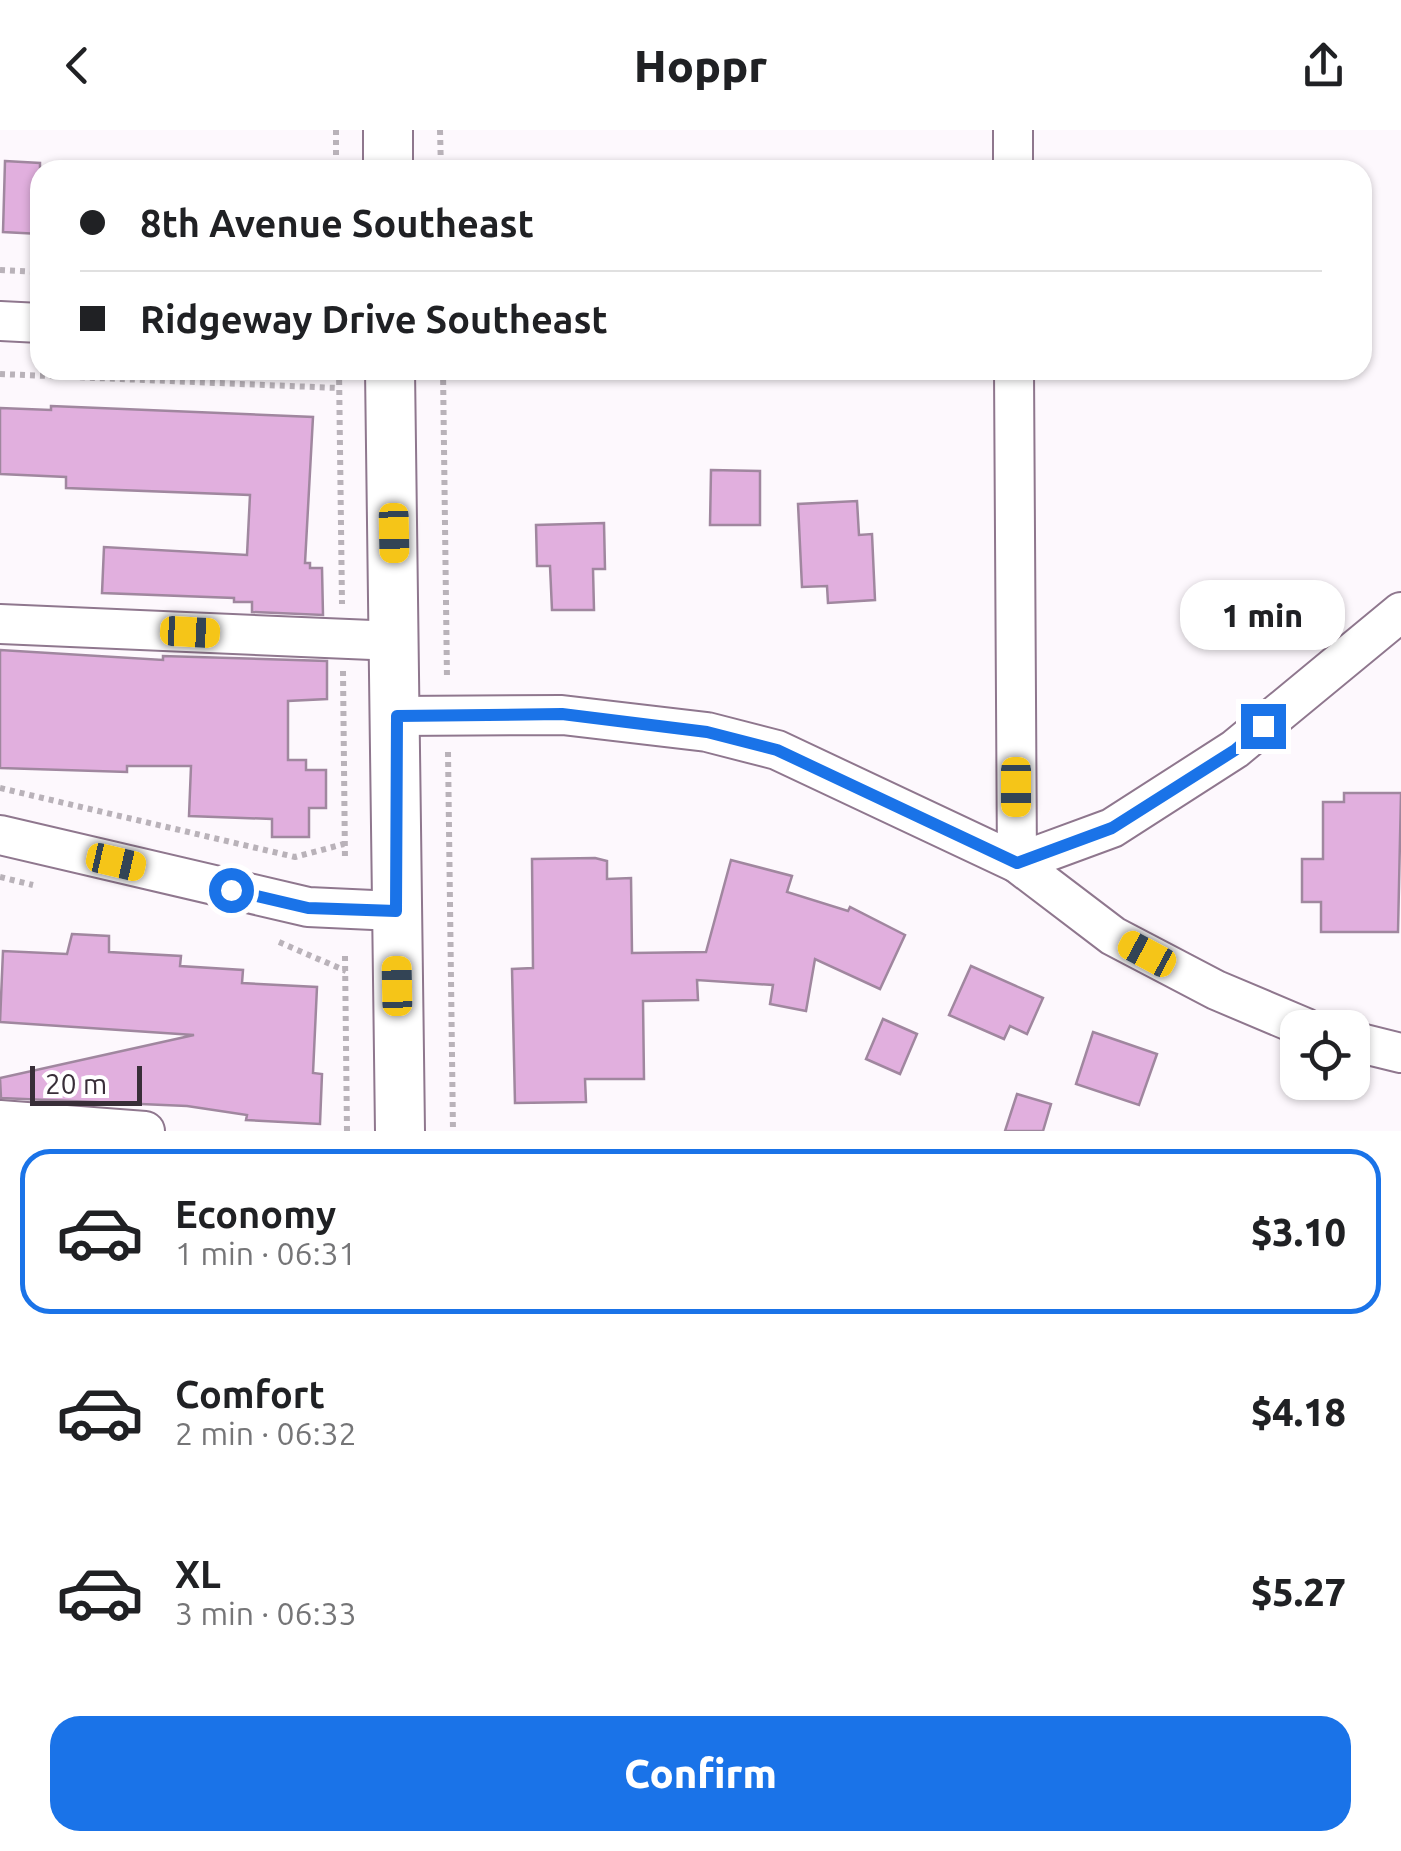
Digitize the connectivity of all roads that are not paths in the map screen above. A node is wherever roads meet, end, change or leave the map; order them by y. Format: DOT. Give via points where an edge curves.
graph roads {
  1 [pos="388,130"];
  2 [pos="1013,130"];
  3 [pos="388,160"];
  4 [pos="1014,160"];
  5 [pos="0,321"];
  6 [pos="30,322"];
  7 [pos="390,380"];
  8 [pos="1014,380"];
  9 [pos="1401,612"];
  10 [pos="0,624"];
  11 [pos="396,641"];
  12 [pos="397,716"];
  13 [pos="0,835"];
  14 [pos="1017,863"];
  15 [pos="396,911"];
  16 [pos="1280,1017"];
  17 [pos="1370,1045"];
  18 [pos="1401,1053"];
  19 [pos="0,1120"];
  20 [pos="49,1127"];
  21 [pos="145,1131"];
  22 [pos="400,1131"];
  1 -- 3 [label="main road"];
  2 -- 4 [label="street"];
  5 -- 6 [label="street"];
  7 -- 11 [label="main road"];
  8 -- 14 [label="street"];
  9 -- 14 [label="street" via="1235,750 1112,828"];
  10 -- 11 [label="street"];
  11 -- 12 [label="main road"];
  12 -- 14 [label="street" via="562,714 707,732 777,750"];
  12 -- 15 [label="main road"];
  13 -- 15 [label="street" via="308,908"];
  14 -- 16 [label="street" via="1113,936"];
  15 -- 22 [label="main road"];
  17 -- 18 [label="street"];
  19 -- 20 [label="street"];
  20 -- 21 [label="street"];
}
